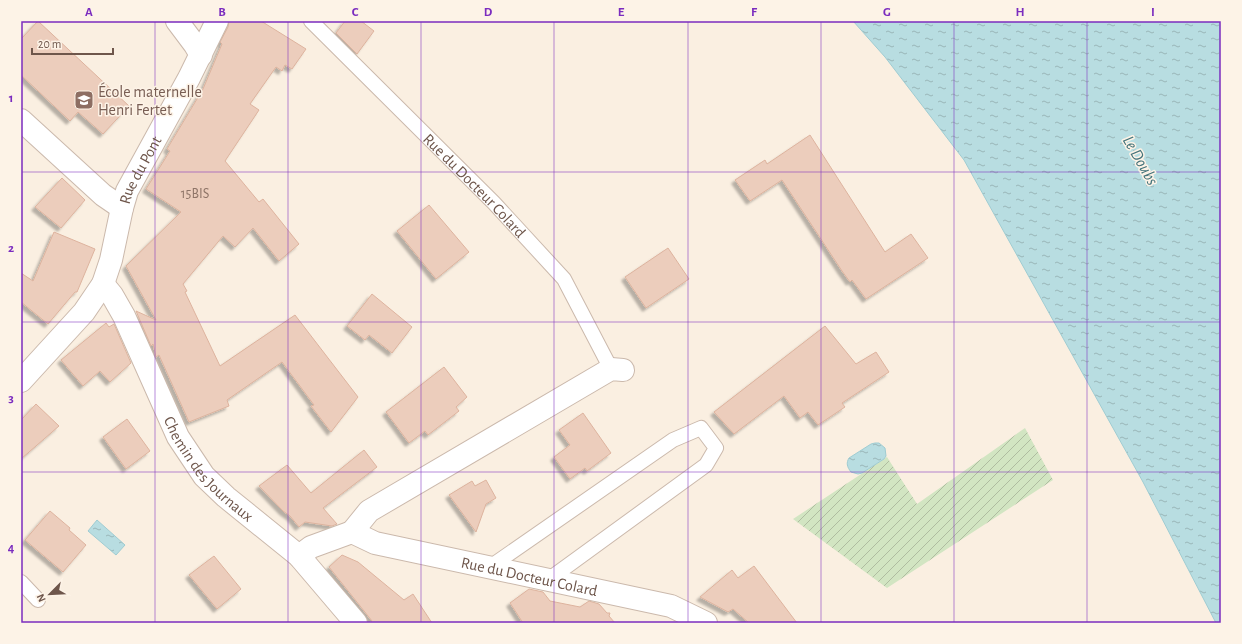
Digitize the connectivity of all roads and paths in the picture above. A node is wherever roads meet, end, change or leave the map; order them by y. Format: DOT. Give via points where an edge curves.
graph roads {
  1 [pos="177,21"];
  2 [pos="217,21"];
  3 [pos="312,21"];
  4 [pos="201,56"];
  5 [pos="21,120"];
  6 [pos="122,208"];
  7 [pos="103,284"];
  8 [pos="617,370"];
  9 [pos="21,381"];
  10 [pos="352,532"];
  11 [pos="299,556"];
  12 [pos="490,567"];
  13 [pos="548,580"];
  14 [pos="21,582"];
  15 [pos="38,600"];
  16 [pos="356,623"];
  17 [pos="706,623"];
  1 -- 4 [label="street"];
  2 -- 4 [label="street, Rue du Pont"];
  3 -- 8 [label="lane, Rue du Docteur Colard" via="494,203 564,280"];
  4 -- 6 [label="street, Rue du Pont" via="127,192"];
  5 -- 6 [label="street"];
  6 -- 7 [label="street, Rue du Pont"];
  7 -- 9 [label="street, Rue du Pont" via="84,312"];
  7 -- 11 [label="street, Chemin des Journaux" via="124,316 178,437 204,476"];
  8 -- 10 [label="street, Rue du Docteur Colard" via="369,511"];
  10 -- 11 [label="street" via="312,547"];
  10 -- 12 [label="street, Rue du Docteur Colard" via="375,543"];
  11 -- 16 [label="street, Chemin des Journaux"];
  12 -- 13 [label="street, Rue du Docteur Colard"];
  12 -- 13 [label="lane" via="673,440 701,428 716,448 706,465"];
  13 -- 17 [label="street, Rue du Docteur Colard" via="671,606"];
  14 -- 15 [label="lane"];
}
